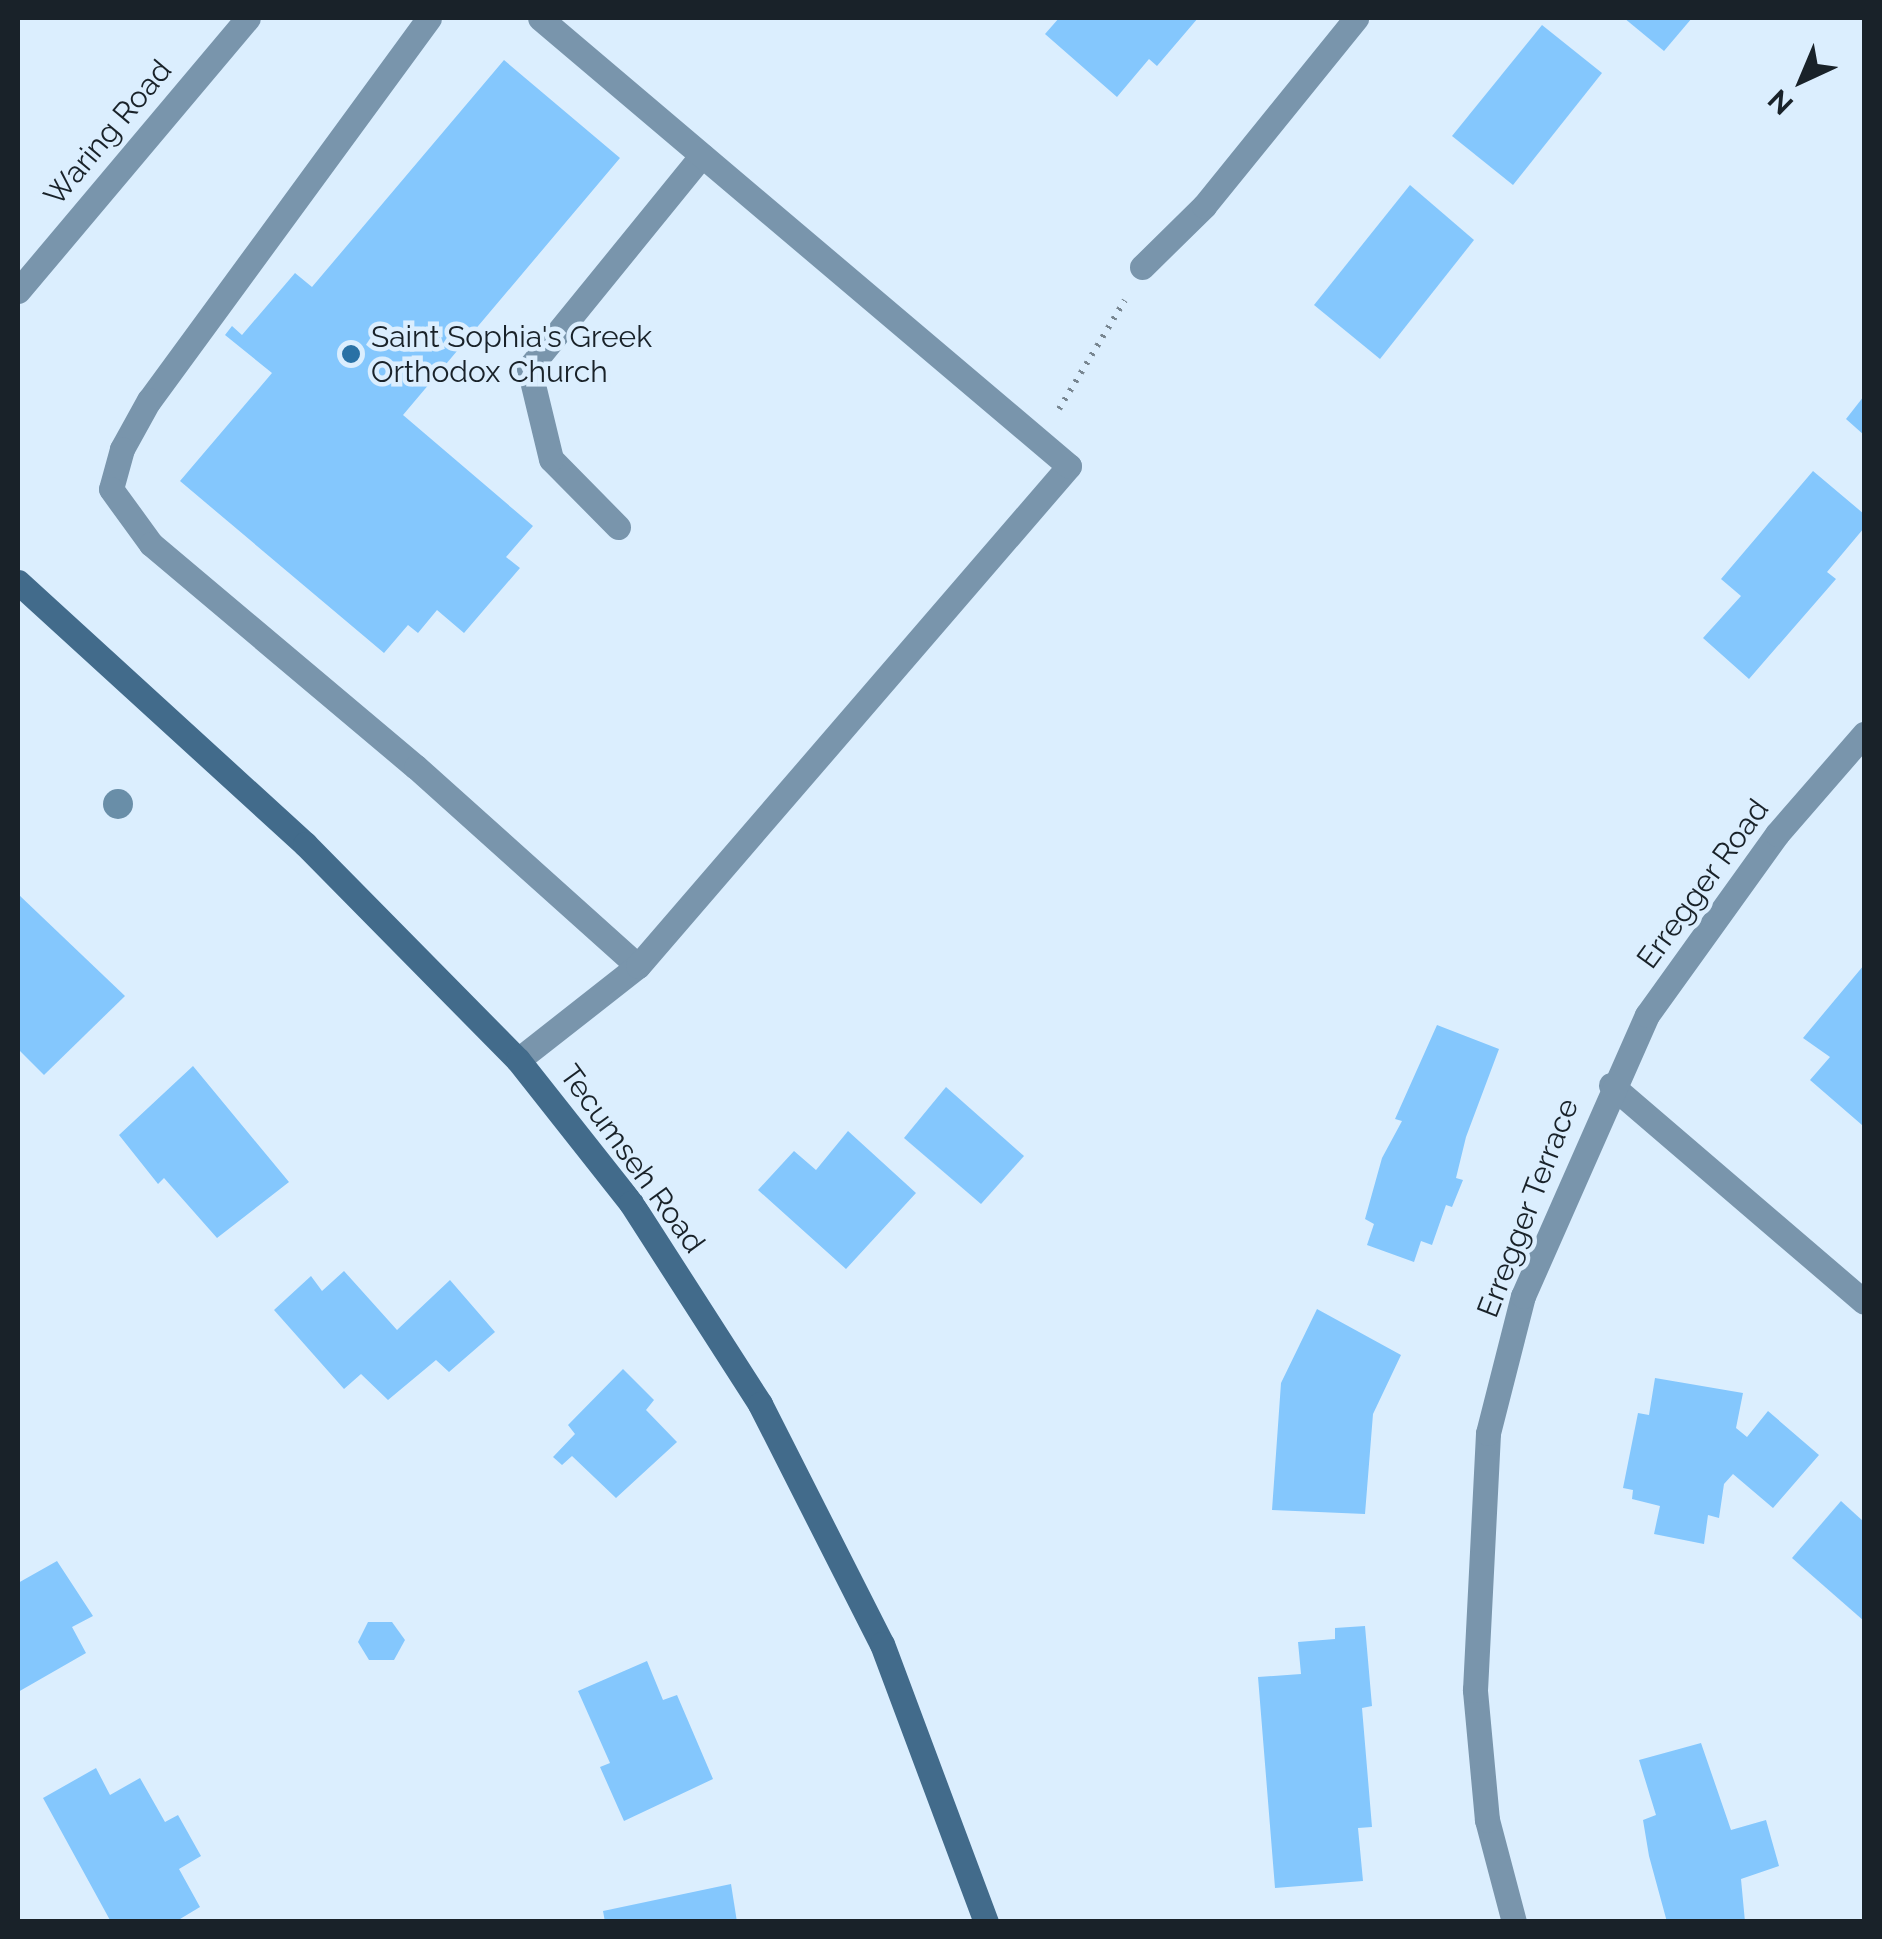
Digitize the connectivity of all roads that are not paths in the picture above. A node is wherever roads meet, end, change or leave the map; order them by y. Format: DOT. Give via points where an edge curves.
graph roads {
  1 [pos="248,18"];
  2 [pos="428,18"];
  3 [pos="540,18"];
  4 [pos="1356,18"];
  5 [pos="702,155"];
  6 [pos="1142,267"];
  7 [pos="18,291"];
  8 [pos="618,528"];
  9 [pos="18,582"];
  10 [pos="1864,734"];
  11 [pos="638,966"];
  12 [pos="518,1060"];
  13 [pos="1612,1085"];
  14 [pos="1864,1302"];
  15 [pos="986,1922"];
  16 [pos="1514,1922"];
  1 -- 7 [label="street, Waring Road"];
  2 -- 11 [label="street" via="150,400 122,449 111,489 151,544 416,767"];
  3 -- 5 [label="street"];
  4 -- 6 [label="street" via="1204,206"];
  5 -- 8 [label="street" via="529,368 551,459"];
  5 -- 11 [label="street" via="1069,466"];
  9 -- 12 [label="street, Tecumseh Road" via="305,844"];
  10 -- 13 [label="street, Erregger Road" via="1776,834 1647,1015"];
  11 -- 12 [label="street"];
  12 -- 15 [label="street, Tecumseh Road" via="631,1204 760,1404 882,1644"];
  13 -- 14 [label="street, Erregger Terrace"];
  13 -- 16 [label="street, Erregger Terrace" via="1523,1296 1488,1433 1475,1690 1486,1820"];
}
